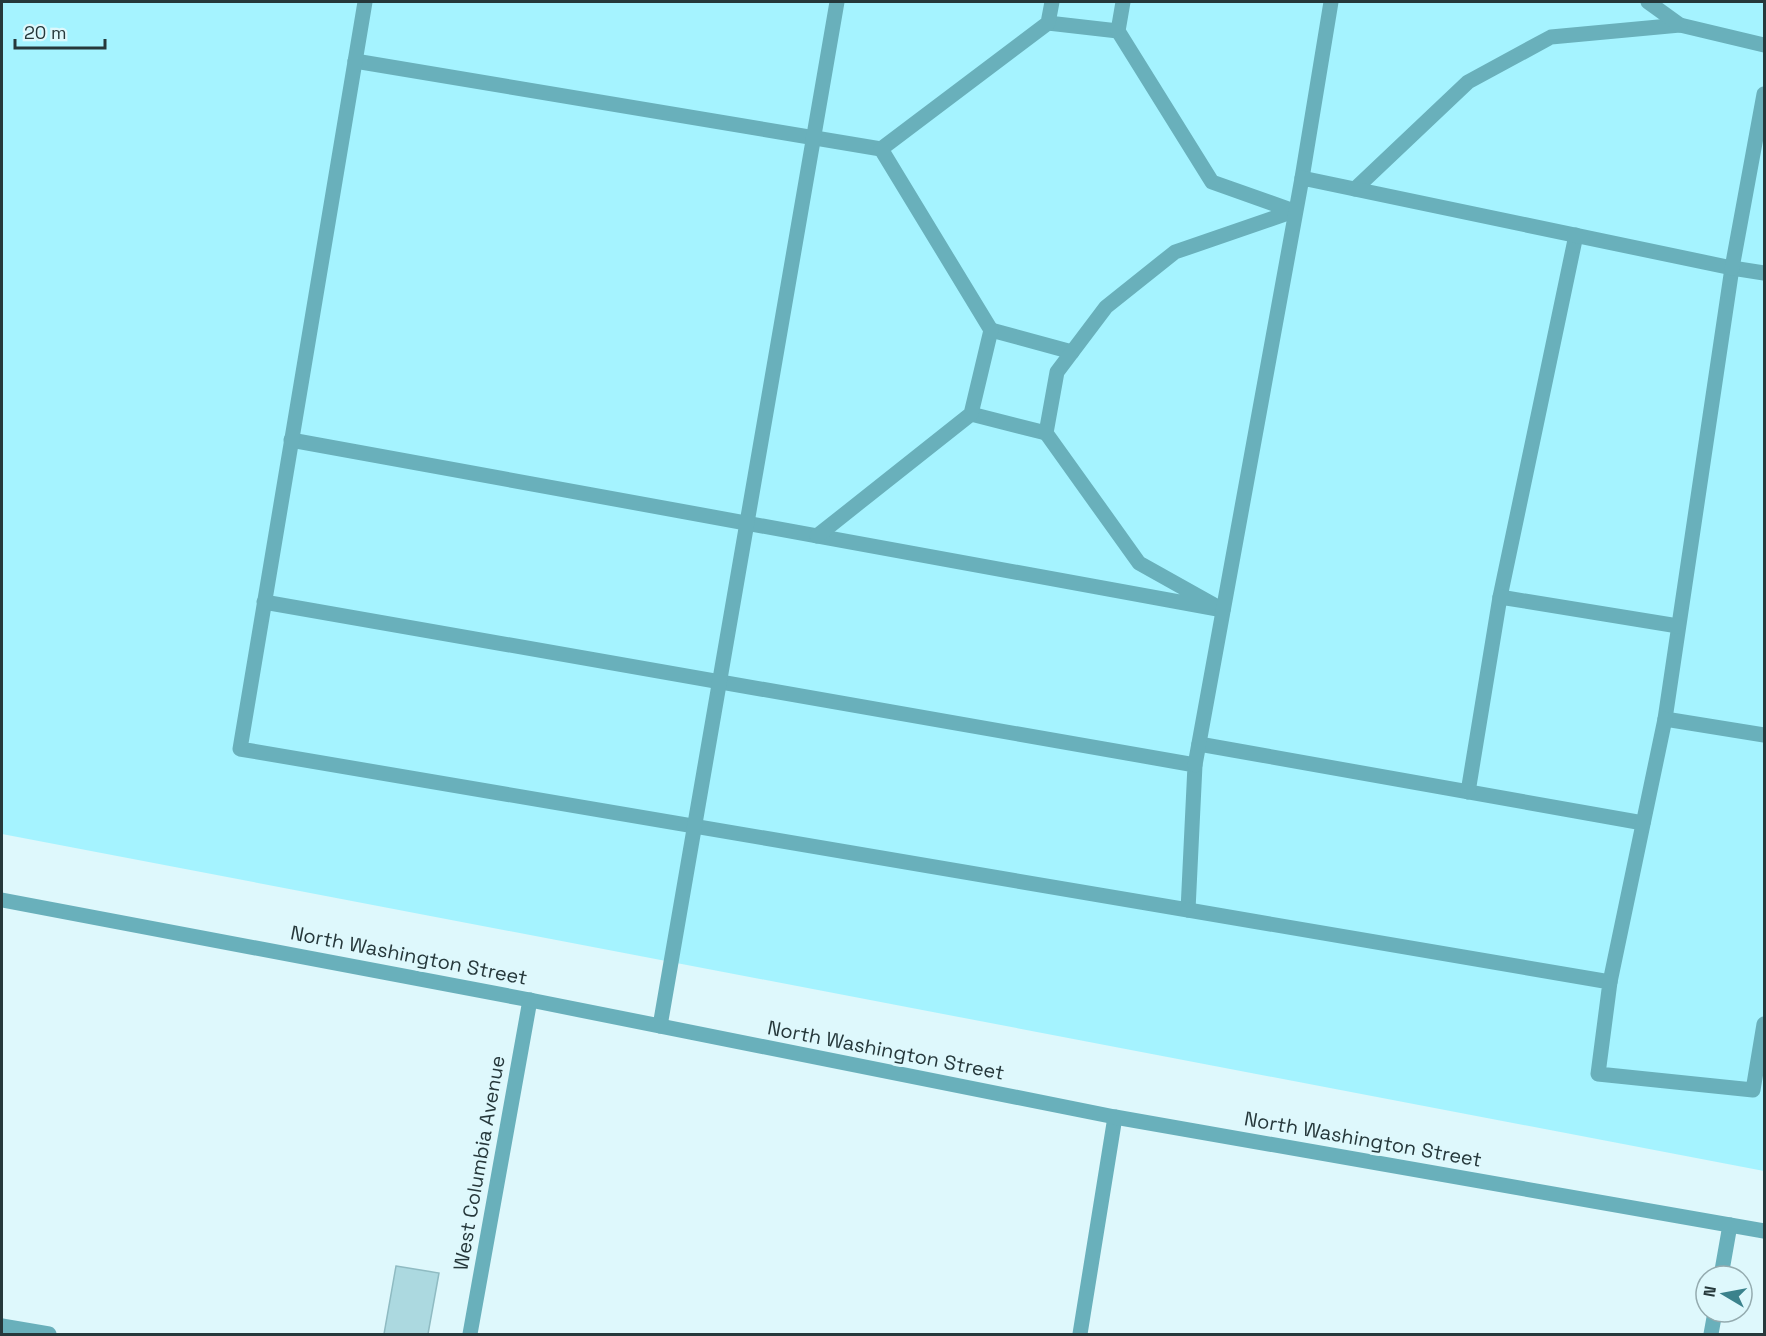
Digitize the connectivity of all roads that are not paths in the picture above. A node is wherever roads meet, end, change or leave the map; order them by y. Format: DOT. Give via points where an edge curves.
graph roads {
  1 [pos="365,2"];
  2 [pos="837,2"];
  3 [pos="1052,2"];
  4 [pos="1123,2"];
  5 [pos="1331,2"];
  6 [pos="1648,2"];
  7 [pos="1048,23"];
  8 [pos="1680,25"];
  9 [pos="1118,31"];
  10 [pos="1764,45"];
  11 [pos="355,61"];
  12 [pos="1764,94"];
  13 [pos="814,138"];
  14 [pos="882,149"];
  15 [pos="1302,178"];
  16 [pos="1355,189"];
  17 [pos="1294,211"];
  18 [pos="1576,235"];
  19 [pos="1732,268"];
  20 [pos="1764,273"];
  21 [pos="991,330"];
  22 [pos="1072,352"];
  23 [pos="971,414"];
  24 [pos="1046,433"];
  25 [pos="291,440"];
  26 [pos="747,524"];
  27 [pos="817,536"];
  28 [pos="1500,597"];
  29 [pos="264,602"];
  30 [pos="1223,610"];
  31 [pos="1678,626"];
  32 [pos="720,682"];
  33 [pos="1665,719"];
  34 [pos="1764,735"];
  35 [pos="1199,744"];
  36 [pos="1195,765"];
  37 [pos="1468,792"];
  38 [pos="1643,823"];
  39 [pos="695,826"];
  40 [pos="2,900"];
  41 [pos="1188,910"];
  42 [pos="1610,982"];
  43 [pos="530,1000"];
  44 [pos="1764,1024"];
  45 [pos="660,1026"];
  46 [pos="1115,1117"];
  47 [pos="1730,1225"];
  48 [pos="1764,1231"];
  49 [pos="1723,1264"];
  50 [pos="2,1326"];
  51 [pos="49,1335"];
  52 [pos="470,1335"];
  53 [pos="1080,1335"];
  1 -- 11 [label="street"];
  2 -- 13 [label="street"];
  3 -- 7 [label="street"];
  4 -- 9 [label="street"];
  5 -- 15 [label="street"];
  6 -- 8 [label="street"];
  7 -- 9 [label="street"];
  7 -- 14 [label="street"];
  8 -- 10 [label="street"];
  8 -- 16 [label="street" via="1551,37 1468,82"];
  9 -- 17 [label="street" via="1212,182"];
  11 -- 13 [label="street"];
  11 -- 25 [label="street"];
  12 -- 19 [label="street"];
  13 -- 14 [label="street"];
  13 -- 26 [label="street"];
  14 -- 21 [label="street"];
  15 -- 16 [label="street"];
  15 -- 17 [label="street"];
  16 -- 18 [label="street"];
  17 -- 22 [label="street" via="1174,252 1106,307"];
  17 -- 30 [label="street"];
  18 -- 19 [label="street"];
  18 -- 28 [label="street"];
  19 -- 20 [label="street"];
  19 -- 31 [label="street"];
  21 -- 22 [label="street"];
  21 -- 23 [label="street"];
  22 -- 24 [label="street" via="1057,372"];
  23 -- 24 [label="street"];
  23 -- 27 [label="street"];
  24 -- 30 [label="street" via="1139,563"];
  25 -- 26 [label="street"];
  25 -- 29 [label="street"];
  26 -- 27 [label="street"];
  26 -- 32 [label="street"];
  27 -- 30 [label="street"];
  28 -- 31 [label="street"];
  28 -- 37 [label="street"];
  29 -- 32 [label="street"];
  29 -- 39 [label="street" via="240,749"];
  30 -- 35 [label="street"];
  31 -- 33 [label="street"];
  32 -- 36 [label="street"];
  32 -- 39 [label="street"];
  33 -- 34 [label="street"];
  33 -- 38 [label="street"];
  35 -- 36 [label="street"];
  35 -- 37 [label="street"];
  36 -- 41 [label="street"];
  37 -- 38 [label="street"];
  38 -- 42 [label="street"];
  39 -- 41 [label="street"];
  39 -- 45 [label="street"];
  40 -- 43 [label="street, North Washington Street"];
  41 -- 42 [label="street"];
  42 -- 44 [label="street" via="1598,1074 1753,1090"];
  43 -- 45 [label="street, North Washington Street"];
  43 -- 52 [label="street, West Columbia Avenue"];
  45 -- 46 [label="street, North Washington Street"];
  46 -- 47 [label="street, North Washington Street"];
  46 -- 53 [label="street"];
  47 -- 48 [label="street, North Washington Street"];
  47 -- 49 [label="street"];
  50 -- 51 [label="street"];
}
